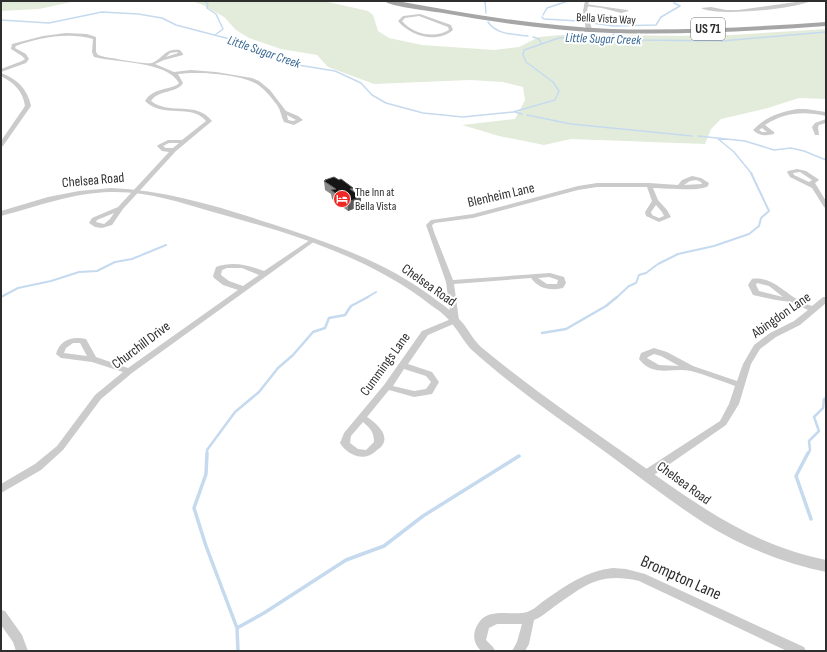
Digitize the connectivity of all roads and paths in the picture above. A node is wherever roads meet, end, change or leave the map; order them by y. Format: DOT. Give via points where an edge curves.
graph roads {
  1 [pos="387,1"];
  2 [pos="406,1"];
  3 [pos="809,1"];
  4 [pos="586,3"];
  5 [pos="602,7"];
  6 [pos="430,9"];
  7 [pos="724,11"];
  8 [pos="419,15"];
  9 [pos="826,23"];
  10 [pos="589,26"];
  11 [pos="162,59"];
  12 [pos="153,64"];
  13 [pos="1,71"];
  14 [pos="174,73"];
  15 [pos="1,74"];
  16 [pos="284,112"];
  17 [pos="826,114"];
  18 [pos="826,121"];
  19 [pos="762,125"];
  20 [pos="817,134"];
  21 [pos="183,142"];
  22 [pos="1,145"];
  23 [pos="174,150"];
  24 [pos="649,185"];
  25 [pos="679,187"];
  26 [pos="814,187"];
  27 [pos="137,191"];
  28 [pos="655,201"];
  29 [pos="826,206"];
  30 [pos="120,208"];
  31 [pos="1,214"];
  32 [pos="313,240"];
  33 [pos="264,274"];
  34 [pos="533,276"];
  35 [pos="450,282"];
  36 [pos="243,289"];
  37 [pos="791,300"];
  38 [pos="826,300"];
  39 [pos="814,310"];
  40 [pos="454,320"];
  41 [pos="93,359"];
  42 [pos="402,365"];
  43 [pos="690,368"];
  44 [pos="129,371"];
  45 [pos="741,385"];
  46 [pos="387,387"];
  47 [pos="363,418"];
  48 [pos="647,474"];
  49 [pos="1,489"];
  50 [pos="826,566"];
  51 [pos="1,615"];
  52 [pos="529,618"];
  53 [pos="22,651"];
  54 [pos="489,651"];
  55 [pos="518,651"];
  56 [pos="800,651"];
  1 -- 6 [label="main road, Bella Vista Way / US 71"];
  2 -- 10 [label="main road" via="467,13"];
  3 -- 7 [label="street"];
  4 -- 5 [label="street"];
  4 -- 10 [label="street"];
  5 -- 5 [label="street" via="622,9 627,10 621,12"];
  6 -- 8 [label="street"];
  6 -- 10 [label="main road, Bella Vista Way / US 71" via="501,21"];
  8 -- 8 [label="street" via="404,17 400,21 403,26 428,35 448,33 451,30 450,26"];
  9 -- 10 [label="main road, Bella Vista Way / US 71" via="684,30"];
  11 -- 12 [label="street"];
  12 -- 13 [label="street" via="104,59 96,56 94,52 95,38 69,35 30,40 14,46 13,48 27,59"];
  12 -- 14 [label="street"];
  14 -- 16 [label="street" via="203,72 255,81"];
  14 -- 21 [label="street" via="180,80 179,86 154,95 148,101 153,105 194,111 207,116 209,121 205,126"];
  15 -- 22 [label="street" via="17,83 24,92 28,106"];
  17 -- 19 [label="street" via="783,112"];
  18 -- 20 [label="street" via="817,124"];
  21 -- 23 [label="street"];
  21 -- 23 [label="street" via="172,141 160,146 164,150"];
  23 -- 27 [label="street"];
  24 -- 25 [label="street, Blenheim Lane"];
  24 -- 28 [label="street"];
  24 -- 35 [label="street, Blenheim Lane" via="597,185 578,188 486,213 433,221 429,225"];
  26 -- 29 [label="street"];
  27 -- 30 [label="street"];
  27 -- 31 [label="street, Chelsea Road" via="79,193 48,199"];
  27 -- 32 [label="street, Chelsea Road" via="180,200"];
  32 -- 33 [label="street, Churchill Drive"];
  32 -- 40 [label="street, Chelsea Road" via="366,261 394,276 435,303"];
  33 -- 36 [label="street, Churchill Drive"];
  33 -- 36 [label="street" via="244,266 224,266 219,269 217,276 226,283"];
  34 -- 35 [label="street"];
  35 -- 40 [label="street, Blenheim Lane"];
  36 -- 44 [label="street, Churchill Drive"];
  37 -- 39 [label="street"];
  38 -- 39 [label="street, Abingdon Lane"];
  39 -- 45 [label="street, Abingdon Lane" via="757,347 747,364"];
  40 -- 42 [label="street, Cummings Lane" via="425,333"];
  40 -- 48 [label="street, Chelsea Road" via="476,347 546,404"];
  41 -- 44 [label="street"];
  42 -- 46 [label="street, Cummings Lane"];
  42 -- 46 [label="street" via="429,374 435,382 430,392 414,394"];
  43 -- 45 [label="street"];
  44 -- 49 [label="street, Churchill Drive" via="98,397 60,448 38,468"];
  45 -- 48 [label="street, Abingdon Lane" via="723,423"];
  46 -- 47 [label="street, Cummings Lane"];
  48 -- 50 [label="street, Chelsea Road" via="709,519 756,544 802,561"];
  51 -- 53 [label="street" via="18,639"];
  52 -- 54 [label="street" via="494,620 484,624 480,632 480,642"];
  52 -- 55 [label="street" via="524,644"];
  52 -- 56 [label="street, Brompton Lane" via="591,576 613,572 626,573 641,577"];
}
